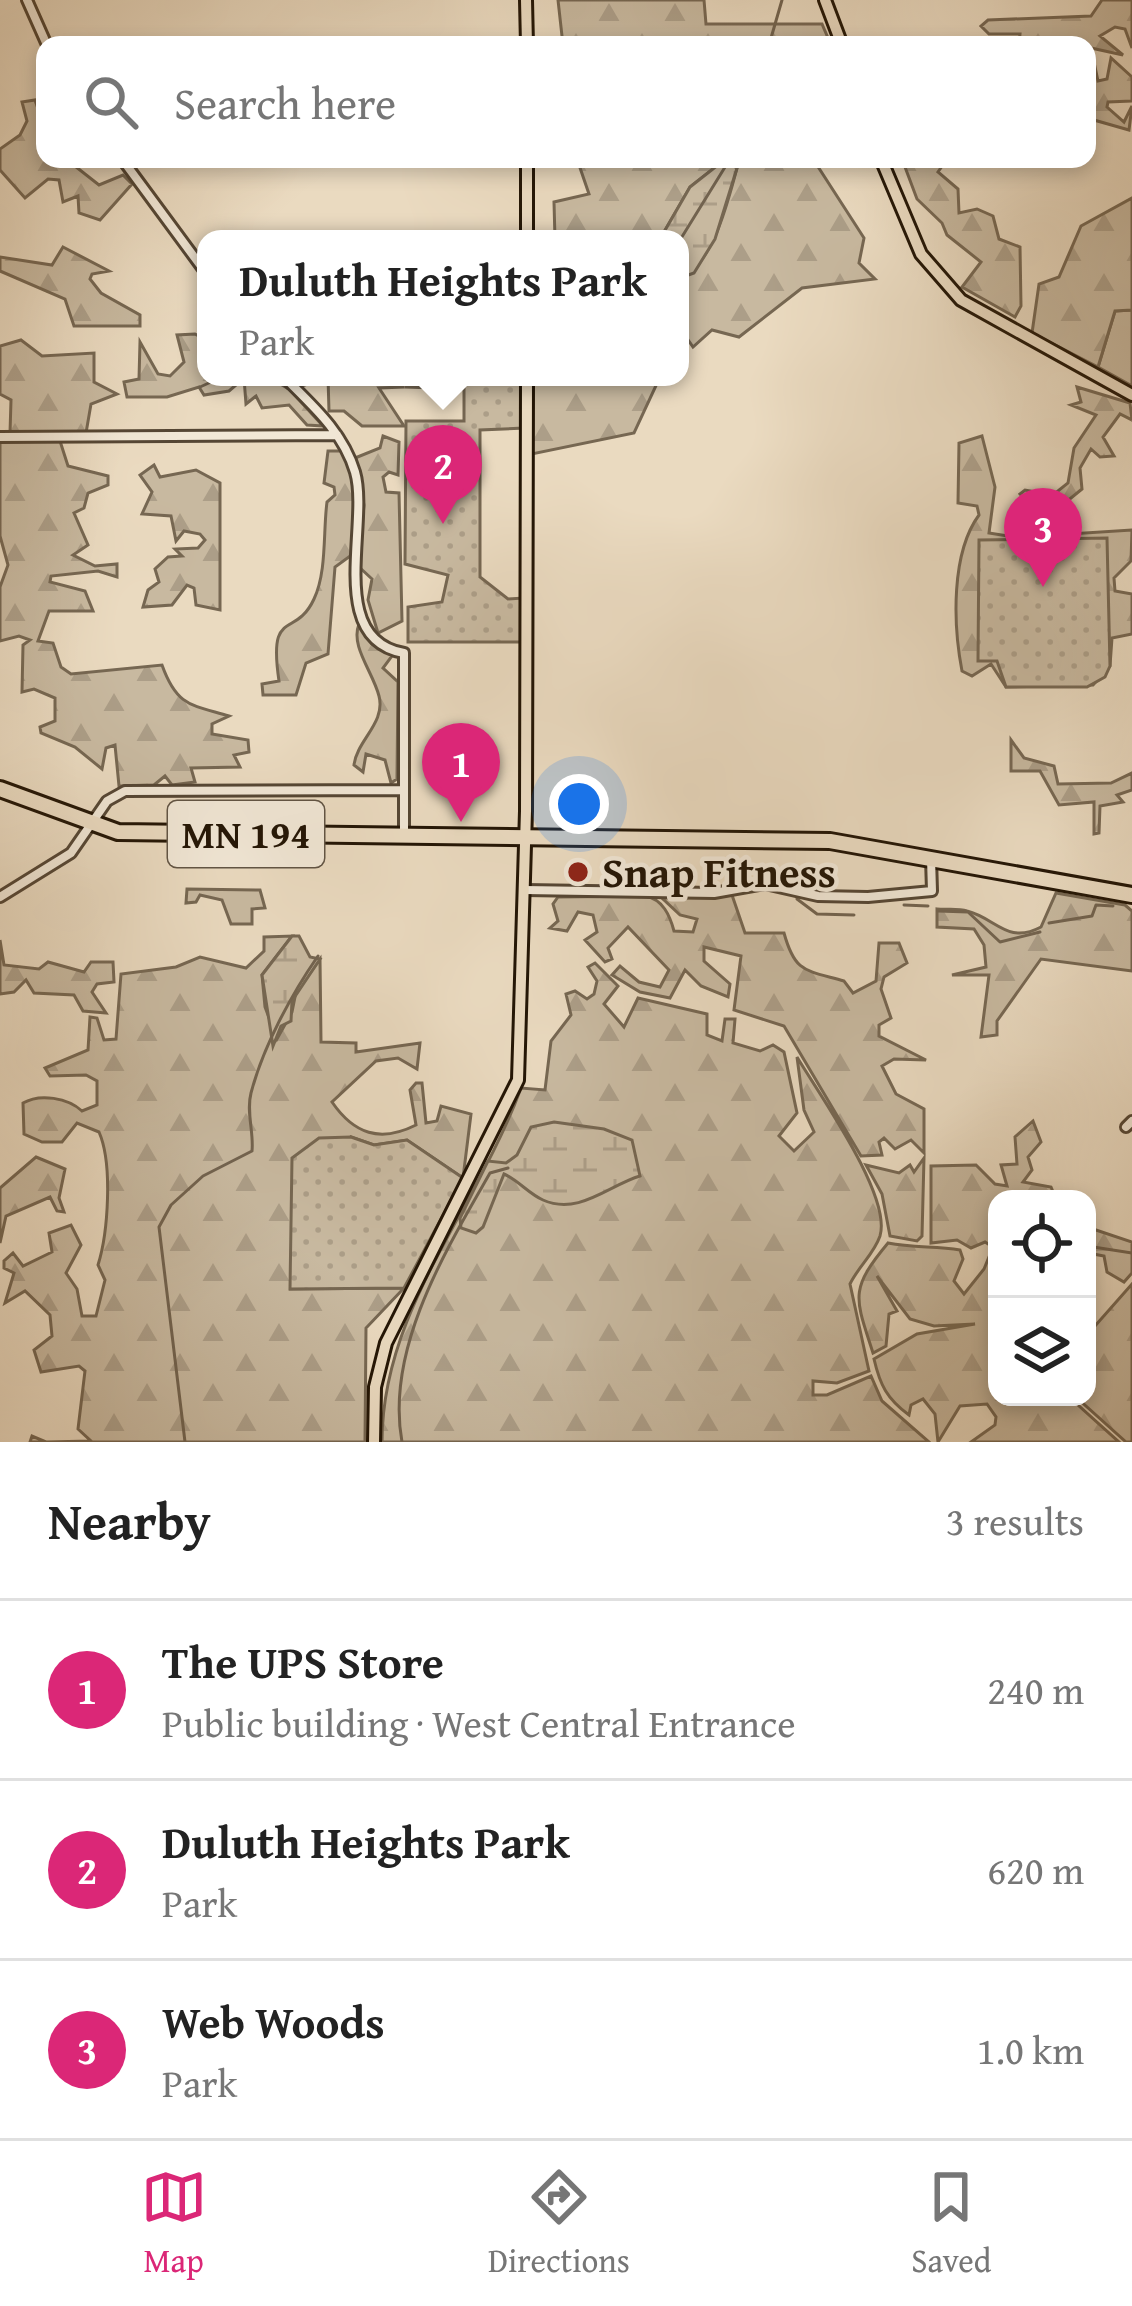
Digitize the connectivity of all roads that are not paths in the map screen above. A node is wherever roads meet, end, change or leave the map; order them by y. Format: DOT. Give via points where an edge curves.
graph roads {
  1 [pos="28,0"];
  2 [pos="526,0"];
  3 [pos="825,0"];
  4 [pos="42,36"];
  5 [pos="526,36"];
  6 [pos="839,36"];
  7 [pos="129,168"];
  8 [pos="527,168"];
  9 [pos="885,168"];
  10 [pos="527,230"];
  11 [pos="197,261"];
  12 [pos="293,386"];
  13 [pos="527,386"];
  14 [pos="1132,395"];
  15 [pos="339,435"];
  16 [pos="0,437"];
  17 [pos="3,785"];
  18 [pos="404,790"];
  19 [pos="90,826"];
  20 [pos="404,835"];
  21 [pos="525,836"];
  22 [pos="931,856"];
  23 [pos="1011,871"];
  24 [pos="525,890"];
  25 [pos="1132,891"];
  26 [pos="1113,892"];
  27 [pos="0,897"];
  28 [pos="1132,904"];
  29 [pos="374,1442"];
  1 -- 4 [label="street"];
  2 -- 5 [label="main road"];
  3 -- 6 [label="main road"];
  7 -- 11 [label="street"];
  8 -- 10 [label="main road"];
  9 -- 14 [label="main road" via="920,254 961,300"];
  12 -- 15 [label="street"];
  13 -- 21 [label="main road"];
  15 -- 16 [label="street"];
  15 -- 18 [label="street" via="360,495 359,614 384,646 404,653"];
  17 -- 19 [label="highway, MN 194"];
  18 -- 19 [label="street" via="118,793"];
  18 -- 20 [label="street"];
  19 -- 20 [label="highway, MN 194"];
  19 -- 27 [label="street" via="71,854"];
  20 -- 21 [label="highway, MN 194"];
  21 -- 22 [label="highway, MN 194" via="817,841"];
  21 -- 24 [label="main road"];
  22 -- 23 [label="highway, MN 194"];
  22 -- 24 [label="street" via="932,891 868,897 764,884 714,893"];
  23 -- 25 [label="highway, MN 194"];
  23 -- 26 [label="highway, MN 194"];
  24 -- 29 [label="main road" via="518,1080 386,1343"];
  25 -- 26 [label="highway, MN 194"];
  26 -- 28 [label="highway"];
}
